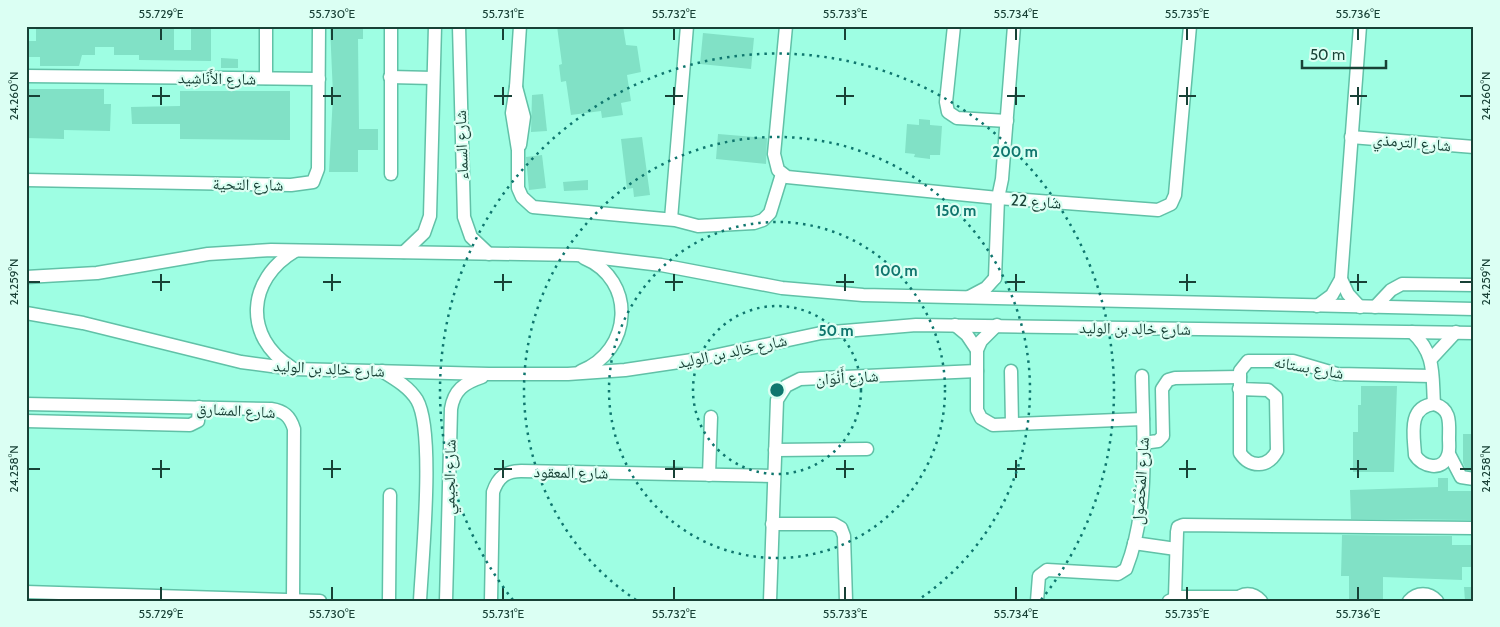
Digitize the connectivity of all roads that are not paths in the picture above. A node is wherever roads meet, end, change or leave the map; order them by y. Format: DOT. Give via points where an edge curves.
graph roads {
  1 [pos="266,26"];
  2 [pos="319,26"];
  3 [pos="391,26"];
  4 [pos="434,26"];
  5 [pos="460,26"];
  6 [pos="520,26"];
  7 [pos="687,26"];
  8 [pos="786,26"];
  9 [pos="954,26"];
  10 [pos="1014,26"];
  11 [pos="1190,26"];
  12 [pos="1360,26"];
  13 [pos="26,76"];
  14 [pos="390,77"];
  15 [pos="266,78"];
  16 [pos="433,78"];
  17 [pos="319,79"];
  18 [pos="1007,121"];
  19 [pos="1351,137"];
  20 [pos="1474,147"];
  21 [pos="391,174"];
  22 [pos="782,174"];
  23 [pos="26,180"];
  24 [pos="998,198"];
  25 [pos="673,219"];
  26 [pos="295,251"];
  27 [pos="404,252"];
  28 [pos="489,254"];
  29 [pos="577,255"];
  30 [pos="26,277"];
  31 [pos="995,278"];
  32 [pos="1341,279"];
  33 [pos="1474,285"];
  34 [pos="969,298"];
  35 [pos="1016,299"];
  36 [pos="1318,306"];
  37 [pos="1360,307"];
  38 [pos="1375,307"];
  39 [pos="1474,308"];
  40 [pos="26,312"];
  41 [pos="955,325"];
  42 [pos="996,325"];
  43 [pos="1412,332"];
  44 [pos="1456,332"];
  45 [pos="1474,333"];
  46 [pos="977,350"];
  47 [pos="1431,359"];
  48 [pos="294,369"];
  49 [pos="382,371"];
  50 [pos="977,371"];
  51 [pos="1011,371"];
  52 [pos="489,374"];
  53 [pos="568,374"];
  54 [pos="1142,376"];
  55 [pos="1432,376"];
  56 [pos="1239,383"];
  57 [pos="26,404"];
  58 [pos="1434,404"];
  59 [pos="200,407"];
  60 [pos="711,417"];
  61 [pos="1143,419"];
  62 [pos="26,421"];
  63 [pos="1012,424"];
  64 [pos="1143,443"];
  65 [pos="867,449"];
  66 [pos="775,450"];
  67 [pos="1449,454"];
  68 [pos="709,474"];
  69 [pos="774,476"];
  70 [pos="1474,479"];
  71 [pos="390,495"];
  72 [pos="772,524"];
  73 [pos="1474,528"];
  74 [pos="1134,543"];
  75 [pos="1176,549"];
  76 [pos="26,592"];
  77 [pos="1172,599"];
  78 [pos="1236,599"];
  79 [pos="293,600"];
  80 [pos="320,601"];
  81 [pos="389,601"];
  82 [pos="420,601"];
  83 [pos="446,601"];
  84 [pos="491,601"];
  85 [pos="770,601"];
  86 [pos="846,601"];
  87 [pos="1037,601"];
  88 [pos="1261,601"];
  89 [pos="1409,601"];
  90 [pos="1437,601"];
  1 -- 15 [label="street"];
  2 -- 17 [label="street, شارع التحية"];
  3 -- 14 [label="street"];
  4 -- 16 [label="street, شارع السماء"];
  5 -- 28 [label="street, شارع السماء" via="459,86 465,225 471,237"];
  6 -- 25 [label="street" via="512,113 518,150 518,188 522,198 533,207"];
  7 -- 25 [label="street"];
  8 -- 22 [label="street" via="774,154"];
  9 -- 18 [label="street" via="946,102 948,112 957,118"];
  10 -- 18 [label="street"];
  11 -- 24 [label="street, شارع 22" via="1175,195 1171,204 1158,210"];
  12 -- 19 [label="street"];
  13 -- 15 [label="street, شارع الأَنَاشِيد"];
  14 -- 16 [label="street"];
  14 -- 21 [label="street"];
  15 -- 17 [label="street, شارع الأَنَاشِيد"];
  16 -- 27 [label="street, شارع السماء" via="430,216 424,233"];
  17 -- 23 [label="street, شارع التحية" via="318,169 316,178 308,184"];
  18 -- 24 [label="street"];
  19 -- 20 [label="street, شارع الترمذي"];
  19 -- 32 [label="street"];
  22 -- 24 [label="street, شارع 22" via="793,179"];
  22 -- 25 [label="street" via="772,209 763,220 698,226"];
  24 -- 31 [label="street"];
  26 -- 27 [label="street, شارع خالِد بن الوليد"];
  26 -- 30 [label="street, شارع خالِد بن الوليد" via="208,254 96,273"];
  26 -- 48 [label="street" via="283,258 268,275 258,295 257,309 263,338 271,350"];
  27 -- 28 [label="street, شارع خالِد بن الوليد"];
  28 -- 29 [label="street, شارع خالِد بن الوليد"];
  29 -- 34 [label="street, شارع خالِد بن الوليد" via="661,265 782,288"];
  29 -- 53 [label="street" via="602,268 611,279 618,291 622,318 614,345 605,356 594,365"];
  31 -- 34 [label="street"];
  31 -- 35 [label="street"];
  32 -- 36 [label="street" via="1332,295"];
  32 -- 37 [label="street" via="1348,294"];
  33 -- 38 [label="street" via="1402,284 1391,290"];
  34 -- 35 [label="street, شارع خالِد بن الوليد"];
  35 -- 36 [label="street, شارع خالِد بن الوليد"];
  36 -- 37 [label="street, شارع خالِد بن الوليد"];
  37 -- 38 [label="street, شارع خالِد بن الوليد"];
  38 -- 39 [label="street, شارع خالِد بن الوليد"];
  40 -- 48 [label="street, شارع خالِد بن الوليد" via="83,323 209,356"];
  41 -- 42 [label="street, شارع خالِد بن الوليد"];
  41 -- 46 [label="street"];
  41 -- 53 [label="street, شارع خالِد بن الوليد" via="852,329 788,339 700,359"];
  42 -- 43 [label="street, شارع خالِد بن الوليد"];
  42 -- 46 [label="street"];
  43 -- 44 [label="street, شارع خالِد بن الوليد"];
  43 -- 47 [label="street"];
  44 -- 45 [label="street, شارع خالِد بن الوليد"];
  44 -- 47 [label="street"];
  46 -- 50 [label="street, شارع المَحْصُول"];
  47 -- 55 [label="street"];
  48 -- 49 [label="street, شارع خالِد بن الوليد"];
  49 -- 52 [label="street, شارع خالِد بن الوليد"];
  49 -- 82 [label="street, شارع الجيمي" via="408,389 422,416 425,510"];
  50 -- 63 [label="street, شارع المَحْصُول" via="977,410 981,418 993,424"];
  50 -- 66 [label="street, شارع أَنْوَان" via="800,379 792,382 777,400"];
  51 -- 63 [label="street"];
  52 -- 53 [label="street, شارع خالِد بن الوليد"];
  52 -- 83 [label="street, شارع الجيمي" via="464,384 452,401"];
  54 -- 61 [label="street"];
  55 -- 56 [label="street, شارع بستانه" via="1337,374 1293,361 1253,359 1241,367"];
  55 -- 58 [label="street"];
  56 -- 56 [label="street, شارع بستانه" via="1268,390 1276,397 1277,451 1274,457 1262,464 1249,463 1240,453"];
  56 -- 64 [label="street" via="1168,380 1162,389 1163,436 1158,441"];
  57 -- 59 [label="street, شارع المشارق"];
  58 -- 67 [label="street" via="1445,410 1449,417"];
  58 -- 67 [label="street" via="1422,408 1414,418 1415,456 1429,466 1441,464"];
  59 -- 62 [label="street" via="198,421 190,425"];
  59 -- 79 [label="street, شارع المشارق" via="280,410 292,421"];
  60 -- 68 [label="street"];
  61 -- 63 [label="street, شارع المَحْصُول"];
  61 -- 64 [label="street, شارع المَحْصُول"];
  64 -- 74 [label="street, شارع المَحْصُول" via="1142,492"];
  65 -- 66 [label="street"];
  66 -- 69 [label="street, شارع أَنْوَان"];
  67 -- 70 [label="street" via="1461,477"];
  68 -- 69 [label="street, شارع المعقود"];
  68 -- 84 [label="street, شارع المعقود" via="506,473 493,492"];
  69 -- 72 [label="street, شارع أَنْوَان"];
  71 -- 81 [label="street"];
  72 -- 85 [label="street, شارع أَنْوَان"];
  72 -- 86 [label="street" via="834,524 841,528"];
  73 -- 75 [label="street" via="1183,525 1177,530"];
  74 -- 75 [label="street"];
  74 -- 87 [label="street, شارع المَحْصُول" via="1128,566 1121,573 1042,572"];
  75 -- 77 [label="street"];
  76 -- 79 [label="street"];
  77 -- 78 [label="street"];
  78 -- 88 [label="street" via="1251,594"];
  79 -- 80 [label="street"];
  89 -- 90 [label="street" via="1419,594 1426,594"];
}
